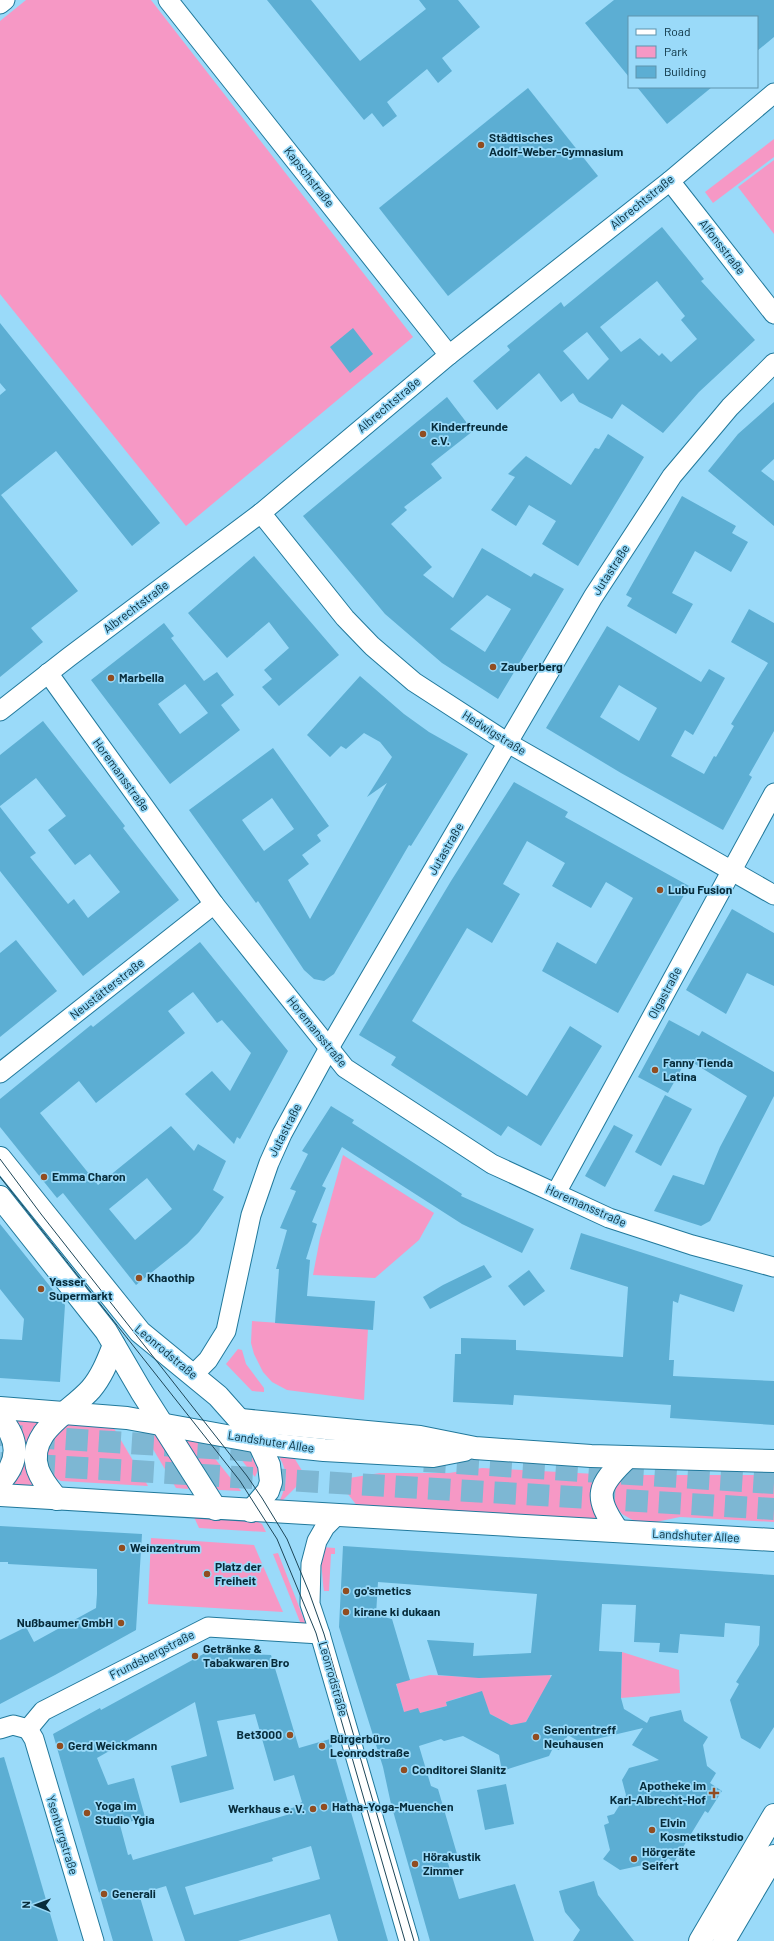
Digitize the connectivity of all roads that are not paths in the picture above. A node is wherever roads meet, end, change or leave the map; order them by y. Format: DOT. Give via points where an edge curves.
graph roads {
  1 [pos="5,0"];
  2 [pos="168,0"];
  3 [pos="0,4"];
  4 [pos="774,93"];
  5 [pos="670,181"];
  6 [pos="774,314"];
  7 [pos="449,355"];
  8 [pos="774,363"];
  9 [pos="262,513"];
  10 [pos="48,673"];
  11 [pos="0,711"];
  12 [pos="508,743"];
  13 [pos="774,793"];
  14 [pos="731,871"];
  15 [pos="774,895"];
  16 [pos="214,904"];
  17 [pos="329,1048"];
  18 [pos="0,1074"];
  19 [pos="0,1158"];
  20 [pos="556,1193"];
  21 [pos="0,1197"];
  22 [pos="774,1267"];
  23 [pos="114,1345"];
  24 [pos="194,1374"];
  25 [pos="0,1408"];
  26 [pos="66,1412"];
  27 [pos="0,1418"];
  28 [pos="241,1420"];
  29 [pos="162,1423"];
  30 [pos="258,1440"];
  31 [pos="475,1448"];
  32 [pos="628,1457"];
  33 [pos="774,1461"];
  34 [pos="0,1482"];
  35 [pos="0,1495"];
  36 [pos="57,1499"];
  37 [pos="216,1509"];
  38 [pos="251,1511"];
  39 [pos="338,1514"];
  40 [pos="618,1531"];
  41 [pos="774,1540"];
  42 [pos="320,1634"];
  43 [pos="0,1729"];
  44 [pos="28,1729"];
  45 [pos="774,1815"];
  46 [pos="773,1861"];
  47 [pos="94,1941"];
  48 [pos="409,1941"];
  49 [pos="700,1941"];
  50 [pos="724,1941"];
  1 -- 3 [label="street"];
  2 -- 7 [label="street, Kapschstraße"];
  4 -- 5 [label="street, Albrechtstraße"];
  5 -- 6 [label="street, Alfonsstraße"];
  5 -- 7 [label="street, Albrechtstraße"];
  7 -- 9 [label="street, Albrechtstraße"];
  8 -- 12 [label="street, Jutastraße" via="730,407 677,468 593,597"];
  9 -- 10 [label="street, Albrechtstraße"];
  9 -- 12 [label="street, Hedwigstraße" via="325,594 372,646 414,682"];
  10 -- 11 [label="street, Albrechtstraße"];
  10 -- 16 [label="street, Horemansstraße"];
  12 -- 14 [label="street, Hedwigstraße"];
  12 -- 17 [label="street, Jutastraße"];
  13 -- 14 [label="street, Olgastraße"];
  14 -- 15 [label="street, Hedwigstraße"];
  14 -- 20 [label="street, Olgastraße"];
  16 -- 17 [label="street, Horemansstraße"];
  16 -- 18 [label="street, Neustätterstraße"];
  17 -- 20 [label="street, Horemansstraße" via="345,1068 445,1134 492,1164"];
  17 -- 24 [label="street, Jutastraße" via="269,1163 251,1215 226,1331 208,1360"];
  19 -- 24 [label="main road, Leonrodstraße" via="126,1318"];
  20 -- 22 [label="street, Horemansstraße" via="609,1218 642,1230"];
  21 -- 23 [label="main road" via="92,1311"];
  23 -- 26 [label="main road" via="101,1375 92,1388"];
  23 -- 29 [label="main road"];
  24 -- 28 [label="main road, Leonrodstraße"];
  25 -- 26 [label="main road, Landshuter Allee"];
  26 -- 29 [label="main road, Landshuter Allee"];
  26 -- 36 [label="main road" via="42,1436 36,1452 38,1470"];
  27 -- 34 [label="main road" via="12,1434 14,1444 13,1463"];
  28 -- 30 [label="main road, Leonrodstraße"];
  28 -- 31 [label="main road, Landshuter Allee" via="420,1437"];
  29 -- 30 [label="main road, Landshuter Allee"];
  29 -- 37 [label="main road"];
  30 -- 31 [label="main road, Landshuter Allee" via="282,1446 324,1450 433,1456"];
  30 -- 38 [label="main road, Leonrodstraße" via="269,1465 271,1482 268,1491"];
  31 -- 32 [label="main road, Landshuter Allee"];
  32 -- 33 [label="main road, Landshuter Allee"];
  32 -- 40 [label="main road" via="609,1475 602,1492 607,1516"];
  35 -- 36 [label="main road"];
  36 -- 37 [label="main road"];
  37 -- 38 [label="main road"];
  38 -- 39 [label="main road, Landshuter Allee"];
  39 -- 40 [label="main road, Landshuter Allee"];
  39 -- 42 [label="street, Leonrodstraße" via="325,1527 313,1551 310,1604"];
  40 -- 41 [label="main road, Landshuter Allee"];
  42 -- 44 [label="street, Frundsbergstraße" via="208,1627 43,1711"];
  42 -- 48 [label="street, Leonrodstraße"];
  43 -- 44 [label="street" via="13,1725"];
  44 -- 47 [label="street, Ysenburgstraße" via="34,1739"];
  45 -- 49 [label="main road"];
  46 -- 50 [label="main road"];
}
